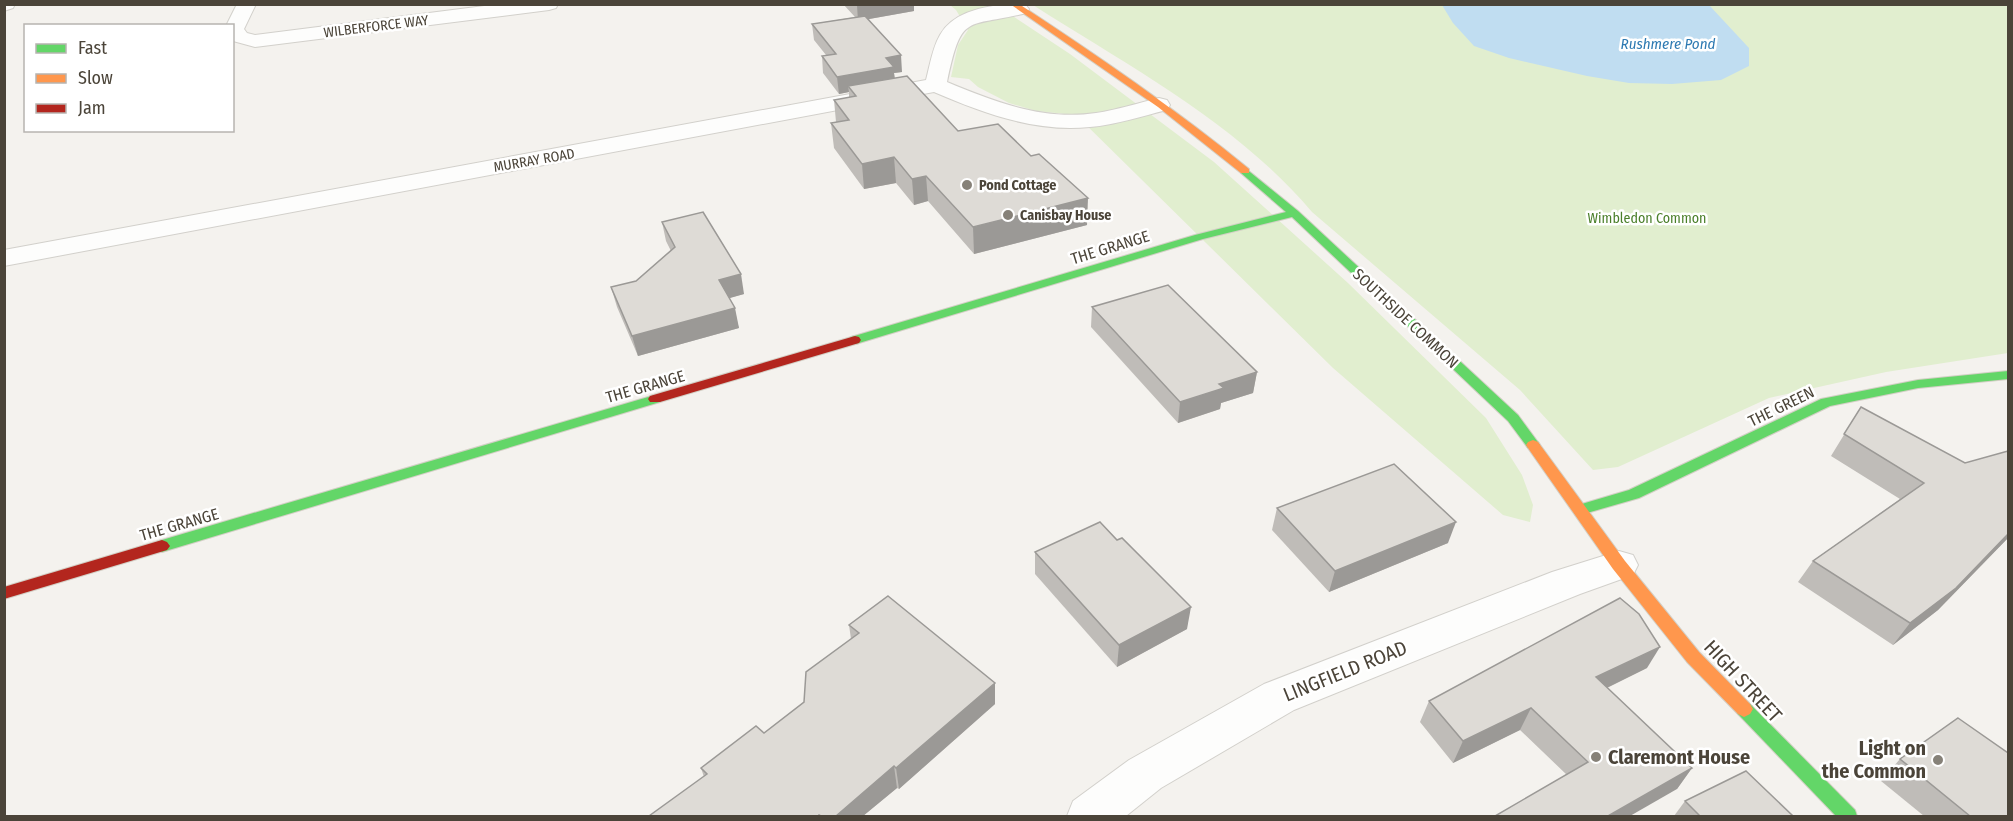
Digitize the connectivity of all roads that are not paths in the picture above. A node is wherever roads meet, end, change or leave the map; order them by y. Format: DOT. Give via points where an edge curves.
graph roads {
  1 [pos="247,4"];
  2 [pos="549,4"];
  3 [pos="1016,7"];
  4 [pos="236,38"];
  5 [pos="936,85"];
  6 [pos="1159,105"];
  7 [pos="1294,213"];
  8 [pos="4,258"];
  9 [pos="2008,375"];
  10 [pos="1580,510"];
  11 [pos="1618,565"];
  12 [pos="4,593"];
  13 [pos="1090,816"];
  14 [pos="1848,816"];
  1 -- 4 [label="street, WILBERFORCE WAY" via="234,28"];
  2 -- 4 [label="street, WILBERFORCE WAY" via="255,41"];
  3 -- 5 [label="street" via="973,18 955,28 946,43"];
  3 -- 6 [label="street, SOUTHSIDE COMMON"];
  5 -- 6 [label="street" via="982,105 1070,122"];
  5 -- 8 [label="street, MURRAY ROAD"];
  6 -- 7 [label="street, SOUTHSIDE COMMON" via="1212,142"];
  7 -- 10 [label="street, SOUTHSIDE COMMON" via="1513,418"];
  7 -- 12 [label="street, THE GRANGE" via="1188,241"];
  9 -- 10 [label="street, THE GREEN" via="1918,384 1826,402 1634,494"];
  10 -- 11 [label="street, SOUTHSIDE COMMON"];
  11 -- 13 [label="street, LINGFIELD ROAD" via="1279,697 1145,774"];
  11 -- 14 [label="street, HIGH STREET" via="1693,657"];
}
